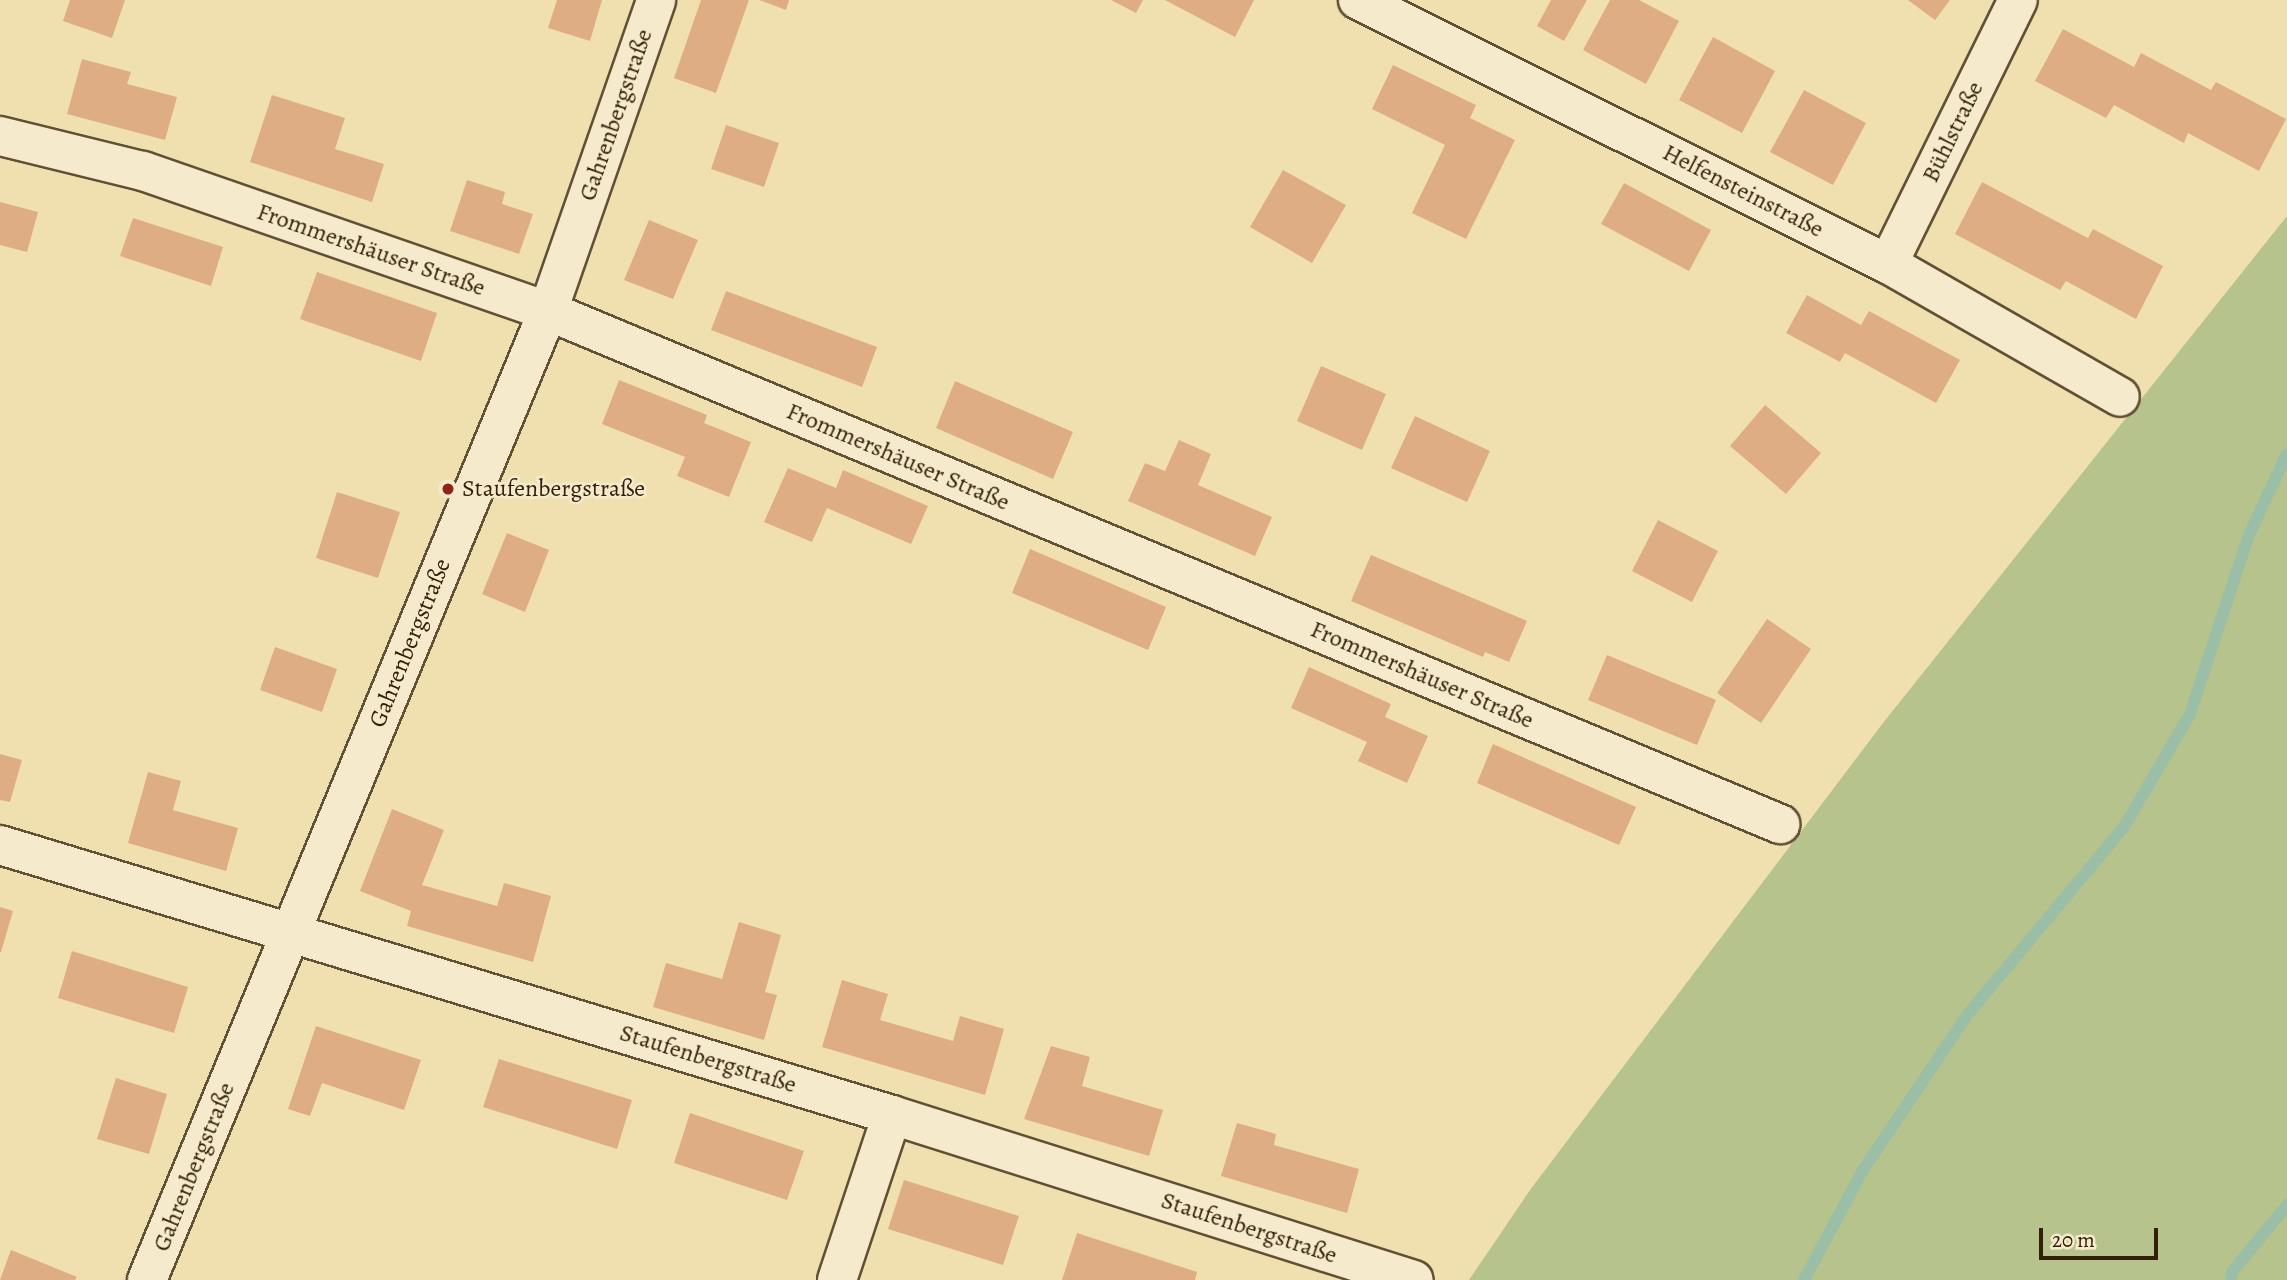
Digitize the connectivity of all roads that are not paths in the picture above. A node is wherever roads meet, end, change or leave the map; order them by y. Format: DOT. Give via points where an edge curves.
graph roads {
  1 [pos="656,0"];
  2 [pos="1358,0"];
  3 [pos="2018,0"];
  4 [pos="0,136"];
  5 [pos="1888,264"];
  6 [pos="548,310"];
  7 [pos="2120,397"];
  8 [pos="1780,824"];
  9 [pos="0,845"];
  10 [pos="290,934"];
  11 [pos="892,1115"];
  12 [pos="148,1280"];
  13 [pos="837,1280"];
  14 [pos="1414,1280"];
  1 -- 6 [label="street, Gahrenbergstraße"];
  2 -- 5 [label="street, Helfensteinstraße"];
  3 -- 5 [label="street, Bühlstraße"];
  4 -- 6 [label="street, Frommershäuser Straße" via="143,172"];
  5 -- 7 [label="street, Helfensteinstraße"];
  6 -- 8 [label="street, Frommershäuser Straße"];
  6 -- 10 [label="street, Gahrenbergstraße"];
  9 -- 10 [label="street, Staufenbergstraße"];
  10 -- 11 [label="street, Staufenbergstraße"];
  10 -- 12 [label="street, Gahrenbergstraße"];
  11 -- 13 [label="street"];
  11 -- 14 [label="street, Staufenbergstraße"];
}
